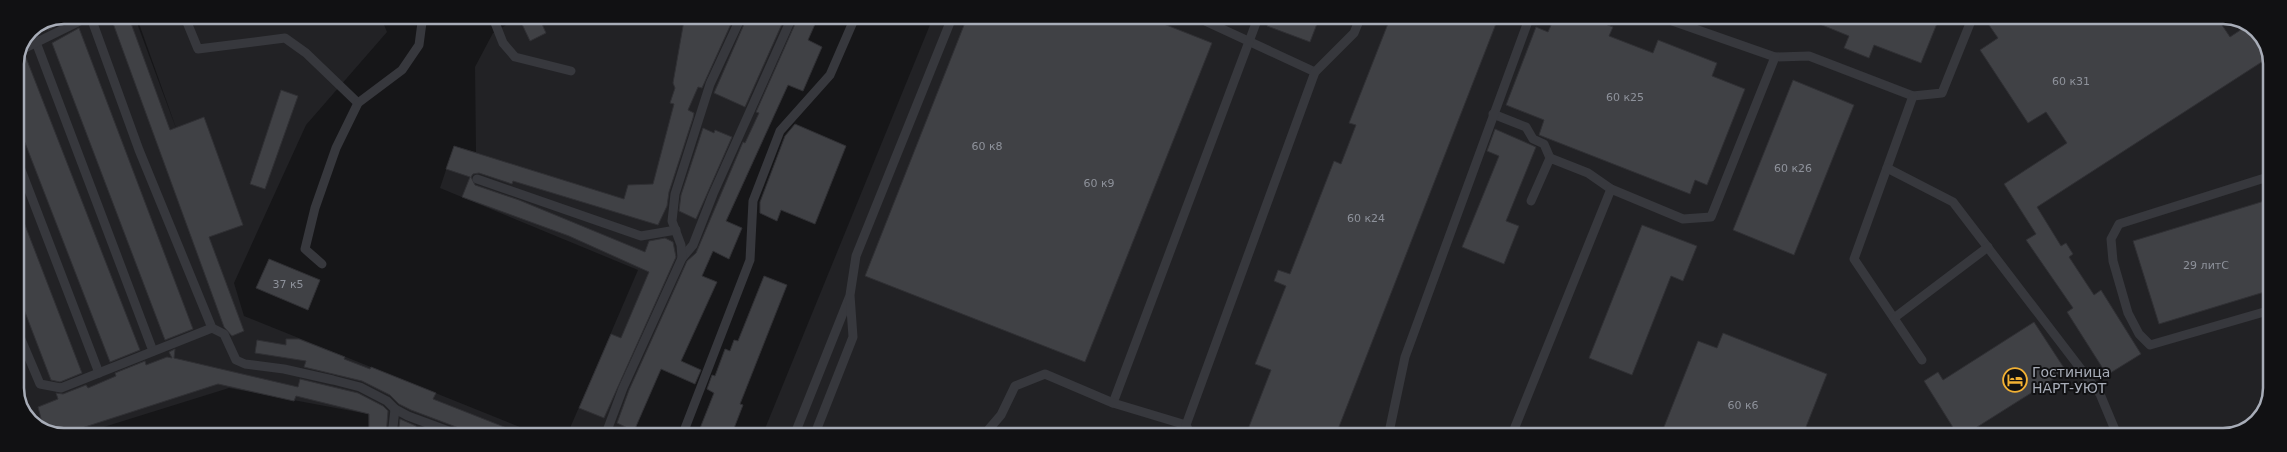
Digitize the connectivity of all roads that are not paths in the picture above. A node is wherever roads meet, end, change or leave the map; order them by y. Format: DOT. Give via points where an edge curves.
graph roads {
  1 [pos="73,24"];
  2 [pos="93,24"];
  3 [pos="188,24"];
  4 [pos="422,24"];
  5 [pos="496,24"];
  6 [pos="738,24"];
  7 [pos="789,24"];
  8 [pos="852,24"];
  9 [pos="949,24"];
  10 [pos="1210,24"];
  11 [pos="1256,24"];
  12 [pos="1358,24"];
  13 [pos="1527,24"];
  14 [pos="1681,24"];
  15 [pos="1970,24"];
  16 [pos="35,38"];
  17 [pos="36,41"];
  18 [pos="1249,42"];
  19 [pos="29,45"];
  20 [pos="1775,57"];
  21 [pos="571,71"];
  22 [pos="1315,72"];
  23 [pos="1913,96"];
  24 [pos="358,103"];
  25 [pos="1493,114"];
  26 [pos="1550,158"];
  27 [pos="1887,168"];
  28 [pos="24,178"];
  29 [pos="477,179"];
  30 [pos="2263,179"];
  31 [pos="1611,190"];
  32 [pos="1531,201"];
  33 [pos="676,230"];
  34 [pos="1988,247"];
  35 [pos="682,258"];
  36 [pos="322,264"];
  37 [pos="850,296"];
  38 [pos="2263,312"];
  39 [pos="1894,318"];
  40 [pos="212,328"];
  41 [pos="24,346"];
  42 [pos="153,351"];
  43 [pos="1922,360"];
  44 [pos="98,373"];
  45 [pos="1113,402"];
  46 [pos="395,409"];
  47 [pos="1186,425"];
  48 [pos="393,428"];
  49 [pos="440,428"];
  50 [pos="608,428"];
  51 [pos="685,428"];
  52 [pos="797,428"];
  53 [pos="817,428"];
  54 [pos="989,428"];
  55 [pos="1188,428"];
  56 [pos="1390,428"];
  57 [pos="1515,428"];
  58 [pos="2114,428"];
  1 -- 17 [label="lane"];
  2 -- 40 [label="lane" via="139,150"];
  3 -- 24 [label="lane" via="198,49 284,38 306,53"];
  4 -- 24 [label="lane" via="419,45 402,70"];
  5 -- 21 [label="lane" via="503,43 515,57"];
  6 -- 33 [label="lane" via="710,84 676,194 672,221"];
  7 -- 35 [label="lane" via="693,245"];
  8 -- 51 [label="lane" via="830,75 780,131 753,200 750,260"];
  9 -- 37 [label="lane" via="856,256"];
  10 -- 18 [label="lane"];
  11 -- 18 [label="lane"];
  12 -- 22 [label="lane" via="1354,33"];
  13 -- 25 [label="lane"];
  14 -- 20 [label="lane"];
  15 -- 23 [label="lane" via="1942,93"];
  16 -- 17 [label="lane"];
  17 -- 19 [label="lane"];
  17 -- 42 [label="lane"];
  18 -- 22 [label="lane"];
  18 -- 45 [label="lane"];
  20 -- 23 [label="lane" via="1809,56"];
  20 -- 31 [label="lane" via="1711,217 1683,219"];
  22 -- 47 [label="lane"];
  23 -- 27 [label="lane"];
  24 -- 36 [label="lane" via="330,165 305,249"];
  25 -- 26 [label="lane" via="1526,128 1533,140 1544,144"];
  25 -- 56 [label="lane" via="1404,357"];
  26 -- 31 [label="lane" via="1588,173"];
  26 -- 32 [label="lane"];
  27 -- 34 [label="lane" via="1954,202"];
  27 -- 39 [label="lane" via="1854,259"];
  28 -- 44 [label="lane"];
  29 -- 33 [label="lane" via="640,236"];
  30 -- 38 [label="lane" via="2119,224 2111,239 2113,261 2128,313 2139,334 2150,345"];
  31 -- 57 [label="lane"];
  33 -- 35 [label="lane"];
  34 -- 39 [label="lane"];
  34 -- 58 [label="lane" via="2100,394"];
  35 -- 50 [label="lane"];
  37 -- 52 [label="lane"];
  37 -- 53 [label="lane" via="853,337"];
  39 -- 43 [label="lane"];
  40 -- 42 [label="lane"];
  40 -- 46 [label="lane" via="224,334 236,360 245,364 284,369 360,388 387,401"];
  41 -- 44 [label="lane" via="40,384 61,388"];
  42 -- 44 [label="lane"];
  45 -- 47 [label="lane"];
  45 -- 54 [label="lane" via="1045,374 1015,386 1001,415"];
  46 -- 48 [label="lane"];
  46 -- 49 [label="lane"];
  47 -- 55 [label="lane"];
}
